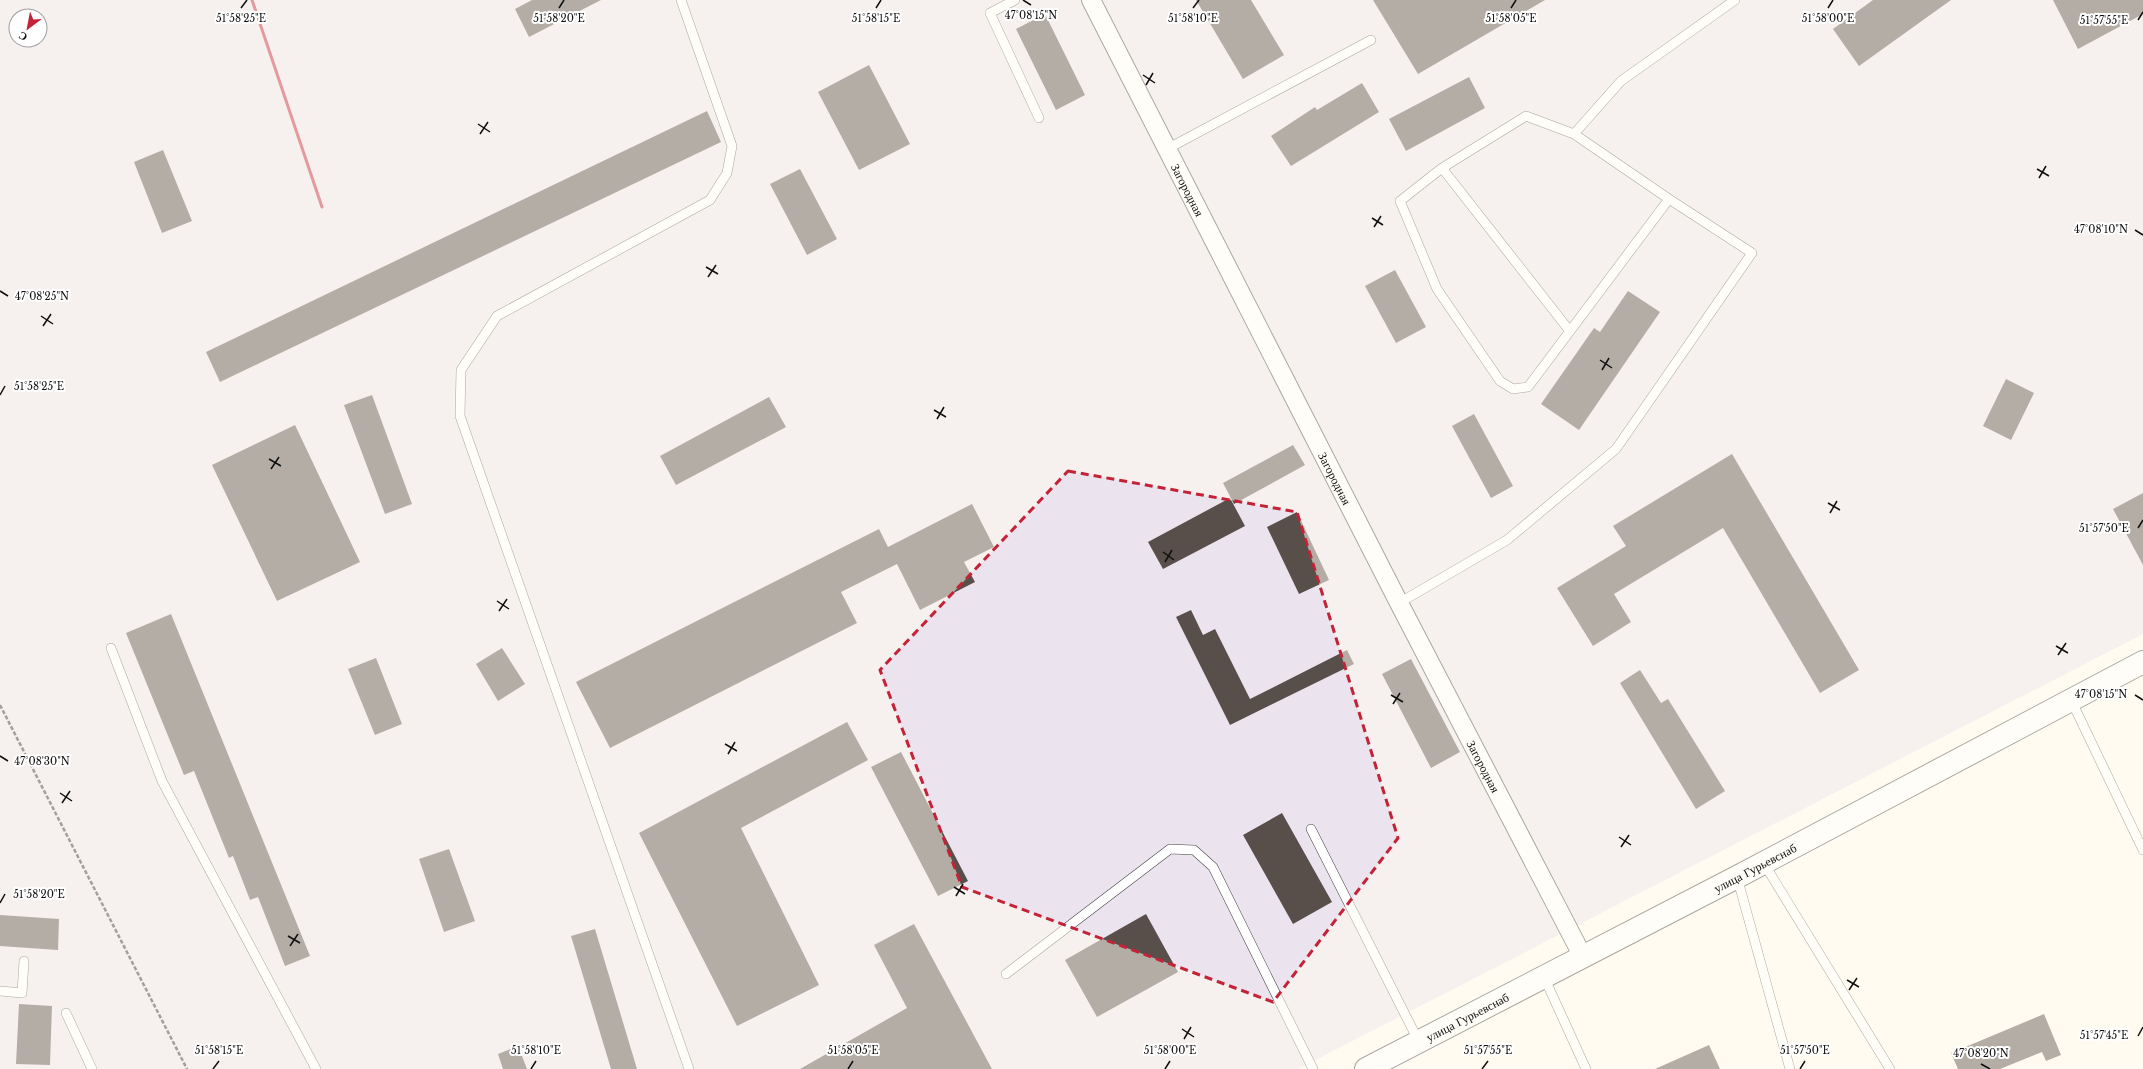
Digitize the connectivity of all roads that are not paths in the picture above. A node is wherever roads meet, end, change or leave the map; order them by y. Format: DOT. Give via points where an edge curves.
graph roads {
  1 [pos="681,0"];
  2 [pos="1015,0"];
  3 [pos="1091,0"];
  4 [pos="1735,0"];
  5 [pos="1370,40"];
  6 [pos="1039,118"];
  7 [pos="1574,134"];
  8 [pos="1167,149"];
  9 [pos="1442,168"];
  10 [pos="1669,199"];
  11 [pos="1569,330"];
  12 [pos="1399,603"];
  13 [pos="111,648"];
  14 [pos="2143,662"];
  15 [pos="2071,700"];
  16 [pos="1311,829"];
  17 [pos="2143,850"];
  18 [pos="1763,862"];
  19 [pos="1737,877"];
  20 [pos="1582,955"];
  21 [pos="24,961"];
  22 [pos="1006,974"];
  23 [pos="1544,977"];
  24 [pos="0,991"];
  25 [pos="66,1013"];
  26 [pos="1419,1042"];
  27 [pos="92,1069"];
  28 [pos="316,1069"];
  29 [pos="688,1069"];
  30 [pos="1312,1069"];
  31 [pos="1366,1069"];
  32 [pos="1586,1069"];
  33 [pos="1790,1069"];
  34 [pos="1890,1069"];
  1 -- 29 [label="lane" via="732,146 727,172 710,200 497,316 461,370 460,416"];
  2 -- 6 [label="lane" via="990,13"];
  3 -- 8 [label="street, Загородная"];
  4 -- 7 [label="lane" via="1621,81"];
  5 -- 8 [label="lane"];
  7 -- 9 [label="lane" via="1526,116"];
  7 -- 10 [label="lane"];
  8 -- 12 [label="street, Загородная"];
  9 -- 11 [label="lane"];
  9 -- 11 [label="lane" via="1400,201 1437,290 1500,381 1513,389 1528,387"];
  10 -- 11 [label="lane"];
  10 -- 12 [label="lane" via="1752,253 1616,449 1507,540"];
  12 -- 20 [label="street, Загородная"];
  13 -- 28 [label="lane" via="162,781"];
  14 -- 15 [label="street, улица Гурьевснаб"];
  15 -- 17 [label="lane"];
  15 -- 18 [label="street, улица Гурьевснаб"];
  16 -- 26 [label="lane"];
  18 -- 19 [label="street, улица Гурьевснаб"];
  18 -- 34 [label="lane"];
  19 -- 20 [label="street, улица Гурьевснаб"];
  19 -- 33 [label="lane"];
  20 -- 23 [label="street, улица Гурьевснаб"];
  21 -- 24 [label="lane" via="22,993"];
  22 -- 30 [label="lane" via="1170,850 1194,850 1213,867"];
  23 -- 26 [label="street, улица Гурьевснаб"];
  23 -- 32 [label="lane"];
  25 -- 27 [label="lane"];
  26 -- 31 [label="street, улица Гурьевснаб"];
}
